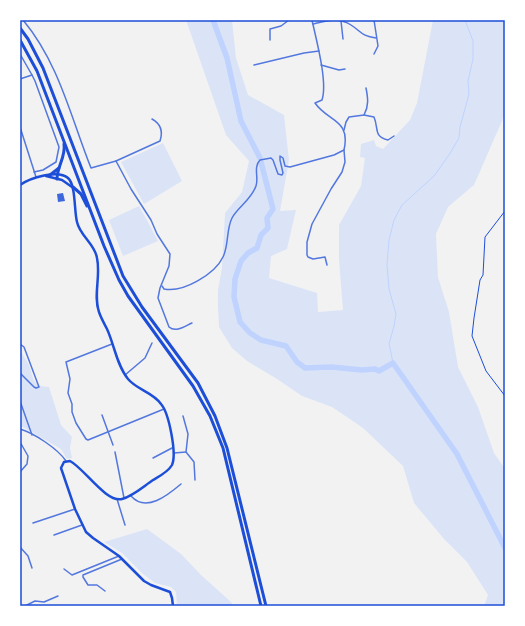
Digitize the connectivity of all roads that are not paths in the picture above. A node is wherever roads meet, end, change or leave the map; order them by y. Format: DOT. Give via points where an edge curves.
graph roads {
  1 [pos="23,20"];
  2 [pos="289,20"];
  3 [pos="312,20"];
  4 [pos="341,20"];
  5 [pos="374,20"];
  6 [pos="313,24"];
  7 [pos="20,28"];
  8 [pos="376,38"];
  9 [pos="343,39"];
  10 [pos="20,40"];
  11 [pos="270,40"];
  12 [pos="319,51"];
  13 [pos="20,54"];
  14 [pos="374,54"];
  15 [pos="254,65"];
  16 [pos="321,65"];
  17 [pos="346,69"];
  18 [pos="32,75"];
  19 [pos="20,79"];
  20 [pos="41,80"];
  21 [pos="366,88"];
  22 [pos="364,115"];
  23 [pos="152,119"];
  24 [pos="20,127"];
  25 [pos="344,132"];
  26 [pos="394,136"];
  27 [pos="344,150"];
  28 [pos="116,161"];
  29 [pos="59,168"];
  30 [pos="43,170"];
  31 [pos="34,172"];
  32 [pos="57,174"];
  33 [pos="50,175"];
  34 [pos="44,176"];
  35 [pos="36,177"];
  36 [pos="57,179"];
  37 [pos="20,185"];
  38 [pos="73,187"];
  39 [pos="104,246"];
  40 [pos="327,265"];
  41 [pos="162,286"];
  42 [pos="192,323"];
  43 [pos="152,343"];
  44 [pos="20,344"];
  45 [pos="112,344"];
  46 [pos="20,373"];
  47 [pos="125,375"];
  48 [pos="20,401"];
  49 [pos="165,409"];
  50 [pos="102,415"];
  51 [pos="183,416"];
  52 [pos="20,429"];
  53 [pos="108,432"];
  54 [pos="32,435"];
  55 [pos="20,442"];
  56 [pos="113,445"];
  57 [pos="173,447"];
  58 [pos="115,452"];
  59 [pos="186,452"];
  60 [pos="174,453"];
  61 [pos="153,458"];
  62 [pos="66,460"];
  63 [pos="20,472"];
  64 [pos="195,480"];
  65 [pos="181,484"];
  66 [pos="130,495"];
  67 [pos="124,498"];
  68 [pos="117,499"];
  69 [pos="75,508"];
  70 [pos="34,523"];
  71 [pos="82,525"];
  72 [pos="125,526"];
  73 [pos="54,535"];
  74 [pos="20,547"];
  75 [pos="119,556"];
  76 [pos="122,559"];
  77 [pos="32,568"];
  78 [pos="64,569"];
  79 [pos="105,591"];
  80 [pos="58,596"];
  81 [pos="25,606"];
  82 [pos="173,606"];
  83 [pos="261,606"];
  84 [pos="266,606"];
  1 -- 28 [label="street" via="34,33 59,80 91,168"];
  2 -- 11 [label="street" via="270,29"];
  3 -- 6 [label="street"];
  4 -- 6 [label="street"];
  4 -- 8 [label="street" via="363,35"];
  4 -- 9 [label="street"];
  5 -- 8 [label="street"];
  6 -- 12 [label="street"];
  7 -- 84 [label="highway" via="46,74 123,276 142,307 198,383 220,426"];
  8 -- 14 [label="street" via="378,46"];
  10 -- 20 [label="highway"];
  12 -- 15 [label="street"];
  12 -- 16 [label="street"];
  13 -- 18 [label="street"];
  16 -- 17 [label="street"];
  16 -- 25 [label="street" via="323,98 315,103 340,124"];
  18 -- 19 [label="street"];
  18 -- 30 [label="street" via="59,147 56,162"];
  20 -- 29 [label="highway" via="64,143 64,156"];
  20 -- 39 [label="highway"];
  21 -- 22 [label="street" via="368,103"];
  22 -- 25 [label="street" via="349,117"];
  22 -- 26 [label="street" via="374,117 377,133 381,137 388,140"];
  23 -- 28 [label="street" via="160,127 160,141"];
  24 -- 31 [label="street"];
  25 -- 27 [label="street"];
  27 -- 40 [label="street" via="345,162 342,172 312,224 307,242 308,257 325,257"];
  27 -- 41 [label="street" via="290,167 285,166 280,156 282,175 278,174 271,158 260,160 256,166 255,188 232,217 220,262 188,286 170,290"];
  28 -- 41 [label="street" via="130,189 170,252 169,266"];
  29 -- 32 [label="highway"];
  29 -- 33 [label="highway"];
  30 -- 31 [label="street"];
  30 -- 34 [label="street"];
  31 -- 35 [label="street"];
  32 -- 33 [label="main road"];
  32 -- 36 [label="highway"];
  32 -- 38 [label="main road" via="68,178"];
  33 -- 34 [label="main road"];
  34 -- 35 [label="main road"];
  34 -- 36 [label="main road"];
  35 -- 37 [label="main road"];
  36 -- 38 [label="main road"];
  38 -- 39 [label="highway" via="81,194"];
  38 -- 45 [label="main road" via="78,228 98,259 97,302"];
  39 -- 83 [label="highway" via="128,296 193,386 210,416 223,448"];
  41 -- 42 [label="street" via="158,298 169,327 176,330"];
  43 -- 47 [label="street" via="145,358"];
  44 -- 46 [label="street" via="24,347 39,387 34,387"];
  45 -- 47 [label="main road"];
  45 -- 53 [label="street" via="66,363 70,379 68,395 76,423 87,440"];
  47 -- 49 [label="main road" via="132,383 158,400"];
  48 -- 54 [label="street"];
  49 -- 53 [label="street"];
  49 -- 57 [label="main road"];
  50 -- 53 [label="street"];
  51 -- 59 [label="street" via="188,434"];
  52 -- 54 [label="street"];
  53 -- 56 [label="street"];
  54 -- 62 [label="street" via="58,451"];
  55 -- 63 [label="street" via="28,456"];
  57 -- 60 [label="main road"];
  57 -- 61 [label="street"];
  58 -- 67 [label="street"];
  59 -- 60 [label="street"];
  59 -- 64 [label="street" via="194,462"];
  60 -- 66 [label="main road" via="172,465 165,472"];
  62 -- 68 [label="main road" via="72,462 107,495"];
  62 -- 69 [label="main road" via="62,471"];
  65 -- 66 [label="street" via="169,494 152,502 136,501"];
  66 -- 67 [label="main road"];
  67 -- 68 [label="main road"];
  68 -- 72 [label="street"];
  69 -- 70 [label="street"];
  69 -- 71 [label="main road"];
  71 -- 73 [label="street"];
  71 -- 75 [label="main road" via="90,536"];
  74 -- 77 [label="street" via="28,556"];
  75 -- 76 [label="main road"];
  75 -- 78 [label="street" via="72,575"];
  76 -- 79 [label="street" via="83,575 86,584 97,585"];
  76 -- 82 [label="main road" via="144,581 170,592"];
  80 -- 81 [label="street"];
}
